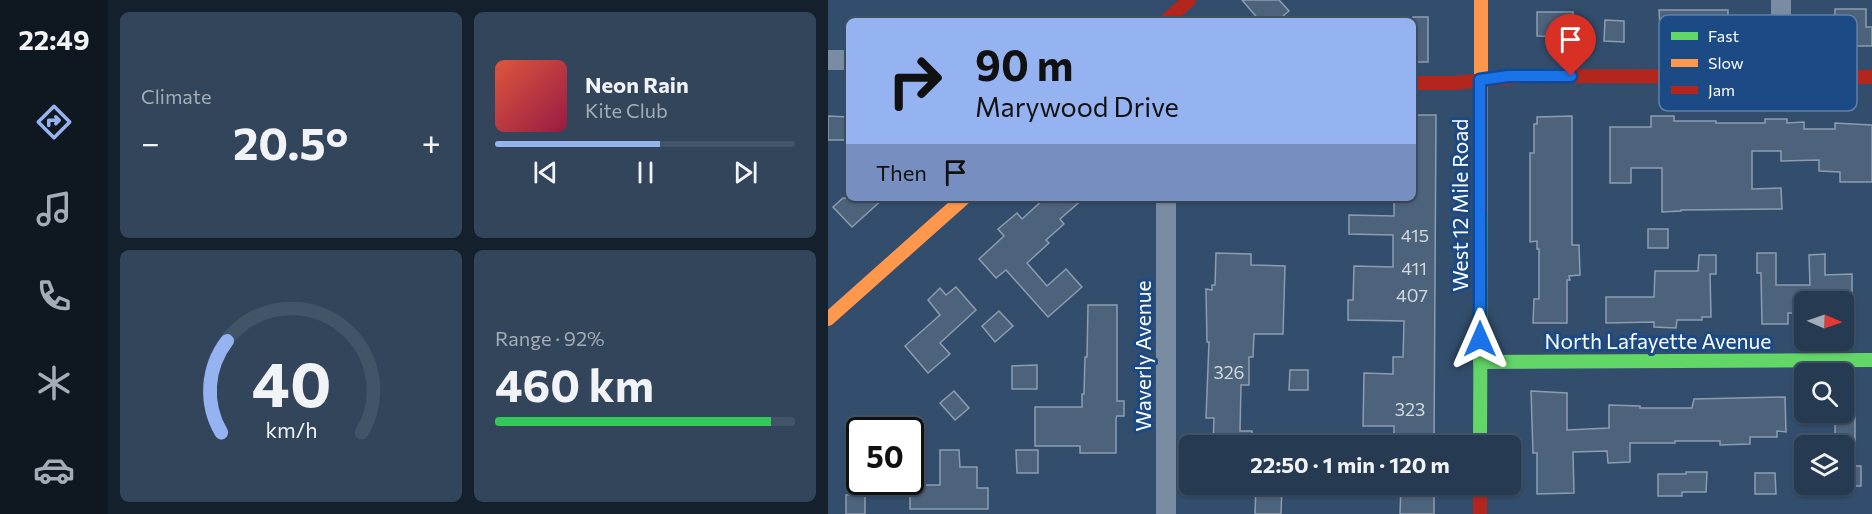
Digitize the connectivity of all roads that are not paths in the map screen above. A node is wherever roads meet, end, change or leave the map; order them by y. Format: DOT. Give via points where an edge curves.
graph roads {
  1 [pos="1190,0"];
  2 [pos="1481,0"];
  3 [pos="1169,18"];
  4 [pos="828,60"];
  5 [pos="846,60"];
  6 [pos="1659,77"];
  7 [pos="1480,80"];
  8 [pos="1416,83"];
  9 [pos="961,201"];
  10 [pos="1166,201"];
  11 [pos="828,319"];
  12 [pos="1872,360"];
  13 [pos="1480,362"];
  14 [pos="1480,435"];
  15 [pos="1480,495"];
  16 [pos="1166,514"];
  17 [pos="1480,514"];
  1 -- 3 [label="street"];
  2 -- 7 [label="street, West 12 Mile Road"];
  4 -- 5 [label="street"];
  6 -- 7 [label="street" via="1524,76"];
  7 -- 8 [label="street"];
  7 -- 13 [label="street, West 12 Mile Road"];
  9 -- 11 [label="street"];
  10 -- 16 [label="street, Waverly Avenue"];
  12 -- 13 [label="street, North Lafayette Avenue"];
  13 -- 14 [label="street, West 12 Mile Road"];
  15 -- 17 [label="street"];
}
